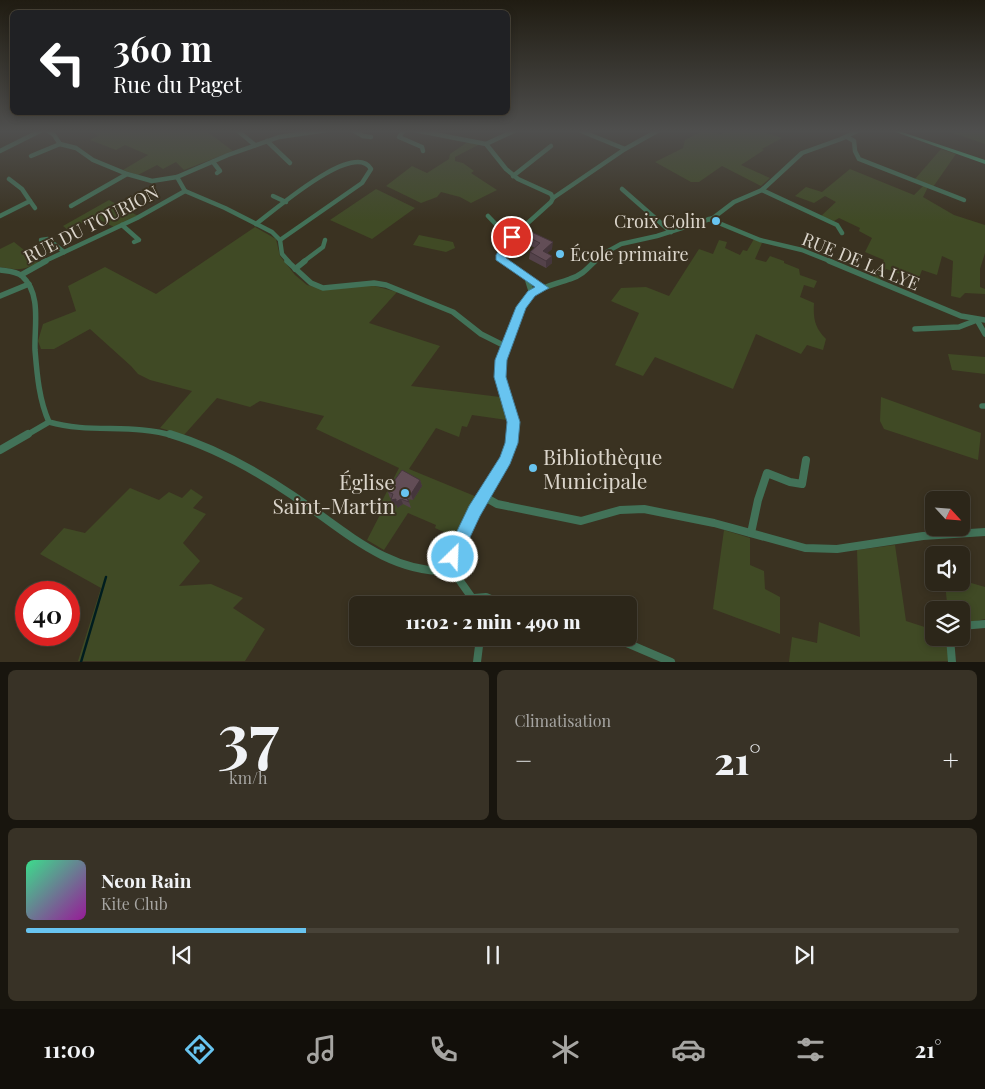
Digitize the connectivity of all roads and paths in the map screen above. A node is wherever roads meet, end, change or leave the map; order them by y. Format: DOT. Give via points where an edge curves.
graph roads {
  1 [pos="95,161"];
  2 [pos="288,161"];
  3 [pos="500,161"];
  4 [pos="533,161"];
  5 [pos="608,161"];
  6 [pos="793,161"];
  7 [pos="864,161"];
  8 [pos="212,162"];
  9 [pos="290,163"];
  10 [pos="217,173"];
  11 [pos="127,174"];
  12 [pos="177,176"];
  13 [pos="513,176"];
  14 [pos="9,179"];
  15 [pos="622,189"];
  16 [pos="762,190"];
  17 [pos="184,191"];
  18 [pos="273,196"];
  19 [pos="553,198"];
  20 [pos="964,200"];
  21 [pos="30,201"];
  22 [pos="286,202"];
  23 [pos="71,206"];
  24 [pos="35,208"];
  25 [pos="0,216"];
  26 [pos="488,216"];
  27 [pos="716,216"];
  28 [pos="709,219"];
  29 [pos="256,224"];
  30 [pos="122,225"];
  31 [pos="726,225"];
  32 [pos="671,232"];
  33 [pos="842,234"];
  34 [pos="510,239"];
  35 [pos="41,240"];
  36 [pos="280,240"];
  37 [pos="325,240"];
  38 [pos="134,242"];
  39 [pos="64,252"];
  40 [pos="295,269"];
  41 [pos="0,270"];
  42 [pos="21,275"];
  43 [pos="527,278"];
  44 [pos="29,284"];
  45 [pos="543,288"];
  46 [pos="532,294"];
  47 [pos="0,296"];
  48 [pos="977,320"];
  49 [pos="985,320"];
  50 [pos="915,329"];
  51 [pos="985,334"];
  52 [pos="505,346"];
  53 [pos="49,422"];
  54 [pos="0,450"];
  55 [pos="806,460"];
  56 [pos="483,496"];
  57 [pos="985,532"];
  58 [pos="750,533"];
  59 [pos="454,572"];
  60 [pos="472,596"];
  61 [pos="985,624"];
  62 [pos="970,625"];
  63 [pos="479,646"];
  64 [pos="633,646"];
  65 [pos="951,646"];
  66 [pos="477,662"];
  67 [pos="670,662"];
  68 [pos="952,662"];
  1 -- 11 [label="street"];
  2 -- 9 [label="street"];
  3 -- 13 [label="street"];
  4 -- 13 [label="street"];
  5 -- 19 [label="street"];
  6 -- 16 [label="street"];
  7 -- 20 [label="street"];
  8 -- 10 [label="street" via="220,171"];
  8 -- 12 [label="street"];
  11 -- 12 [label="street" via="152,181"];
  11 -- 23 [label="street"];
  12 -- 17 [label="street, RUE DU TOURION"];
  13 -- 19 [label="street"];
  14 -- 21 [label="street" via="22,188"];
  15 -- 32 [label="street"];
  16 -- 27 [label="street" via="734,202"];
  16 -- 33 [label="street" via="837,225"];
  17 -- 29 [label="street"];
  17 -- 30 [label="street, RUE DU TOURION"];
  18 -- 22 [label="street"];
  19 -- 34 [label="street"];
  21 -- 24 [label="street"];
  21 -- 25 [label="street"];
  22 -- 29 [label="street"];
  22 -- 36 [label="street" via="351,161 364,161 370,165 362,184"];
  26 -- 34 [label="street"];
  27 -- 28 [label="street"];
  27 -- 31 [label="street, RUE DE LA LYE"];
  28 -- 31 [label="street, RUE DE LA LYE"];
  28 -- 32 [label="street"];
  29 -- 36 [label="street"];
  30 -- 38 [label="street" via="139,240"];
  30 -- 39 [label="street, RUE DU TOURION"];
  31 -- 48 [label="street, RUE DE LA LYE" via="760,240 802,250 938,308"];
  32 -- 45 [label="street" via="621,244 601,255 583,273"];
  34 -- 43 [label="street" via="501,260"];
  35 -- 39 [label="street" via="48,240"];
  36 -- 40 [label="street" via="282,254"];
  37 -- 40 [label="street" via="323,247"];
  39 -- 42 [label="street, RUE DU TOURION"];
  40 -- 52 [label="street" via="311,283 323,288 374,283 386,285 453,312 481,334"];
  41 -- 42 [label="street"];
  42 -- 44 [label="street"];
  43 -- 45 [label="street"];
  43 -- 46 [label="street"];
  44 -- 47 [label="street"];
  44 -- 53 [label="street" via="34,297 35,341 44,409"];
  45 -- 46 [label="street"];
  46 -- 52 [label="street" via="521,307"];
  48 -- 49 [label="street, RUE DE LA LYE"];
  48 -- 50 [label="street" via="959,327"];
  48 -- 51 [label="street"];
  52 -- 56 [label="street" via="500,377 514,432 505,460"];
  53 -- 54 [label="street"];
  53 -- 59 [label="street" via="93,431 150,430 185,439 236,462 291,494 390,560 421,572"];
  55 -- 58 [label="street" via="802,484 767,473"];
  56 -- 58 [label="street" via="497,504 581,521 620,510 644,509"];
  56 -- 59 [label="street" via="455,551"];
  57 -- 58 [label="street" via="922,536 837,549 805,548"];
  59 -- 60 [label="street"];
  61 -- 62 [label="street"];
  63 -- 66 [label="street"];
  64 -- 67 [label="street"];
  65 -- 68 [label="street"];
}
